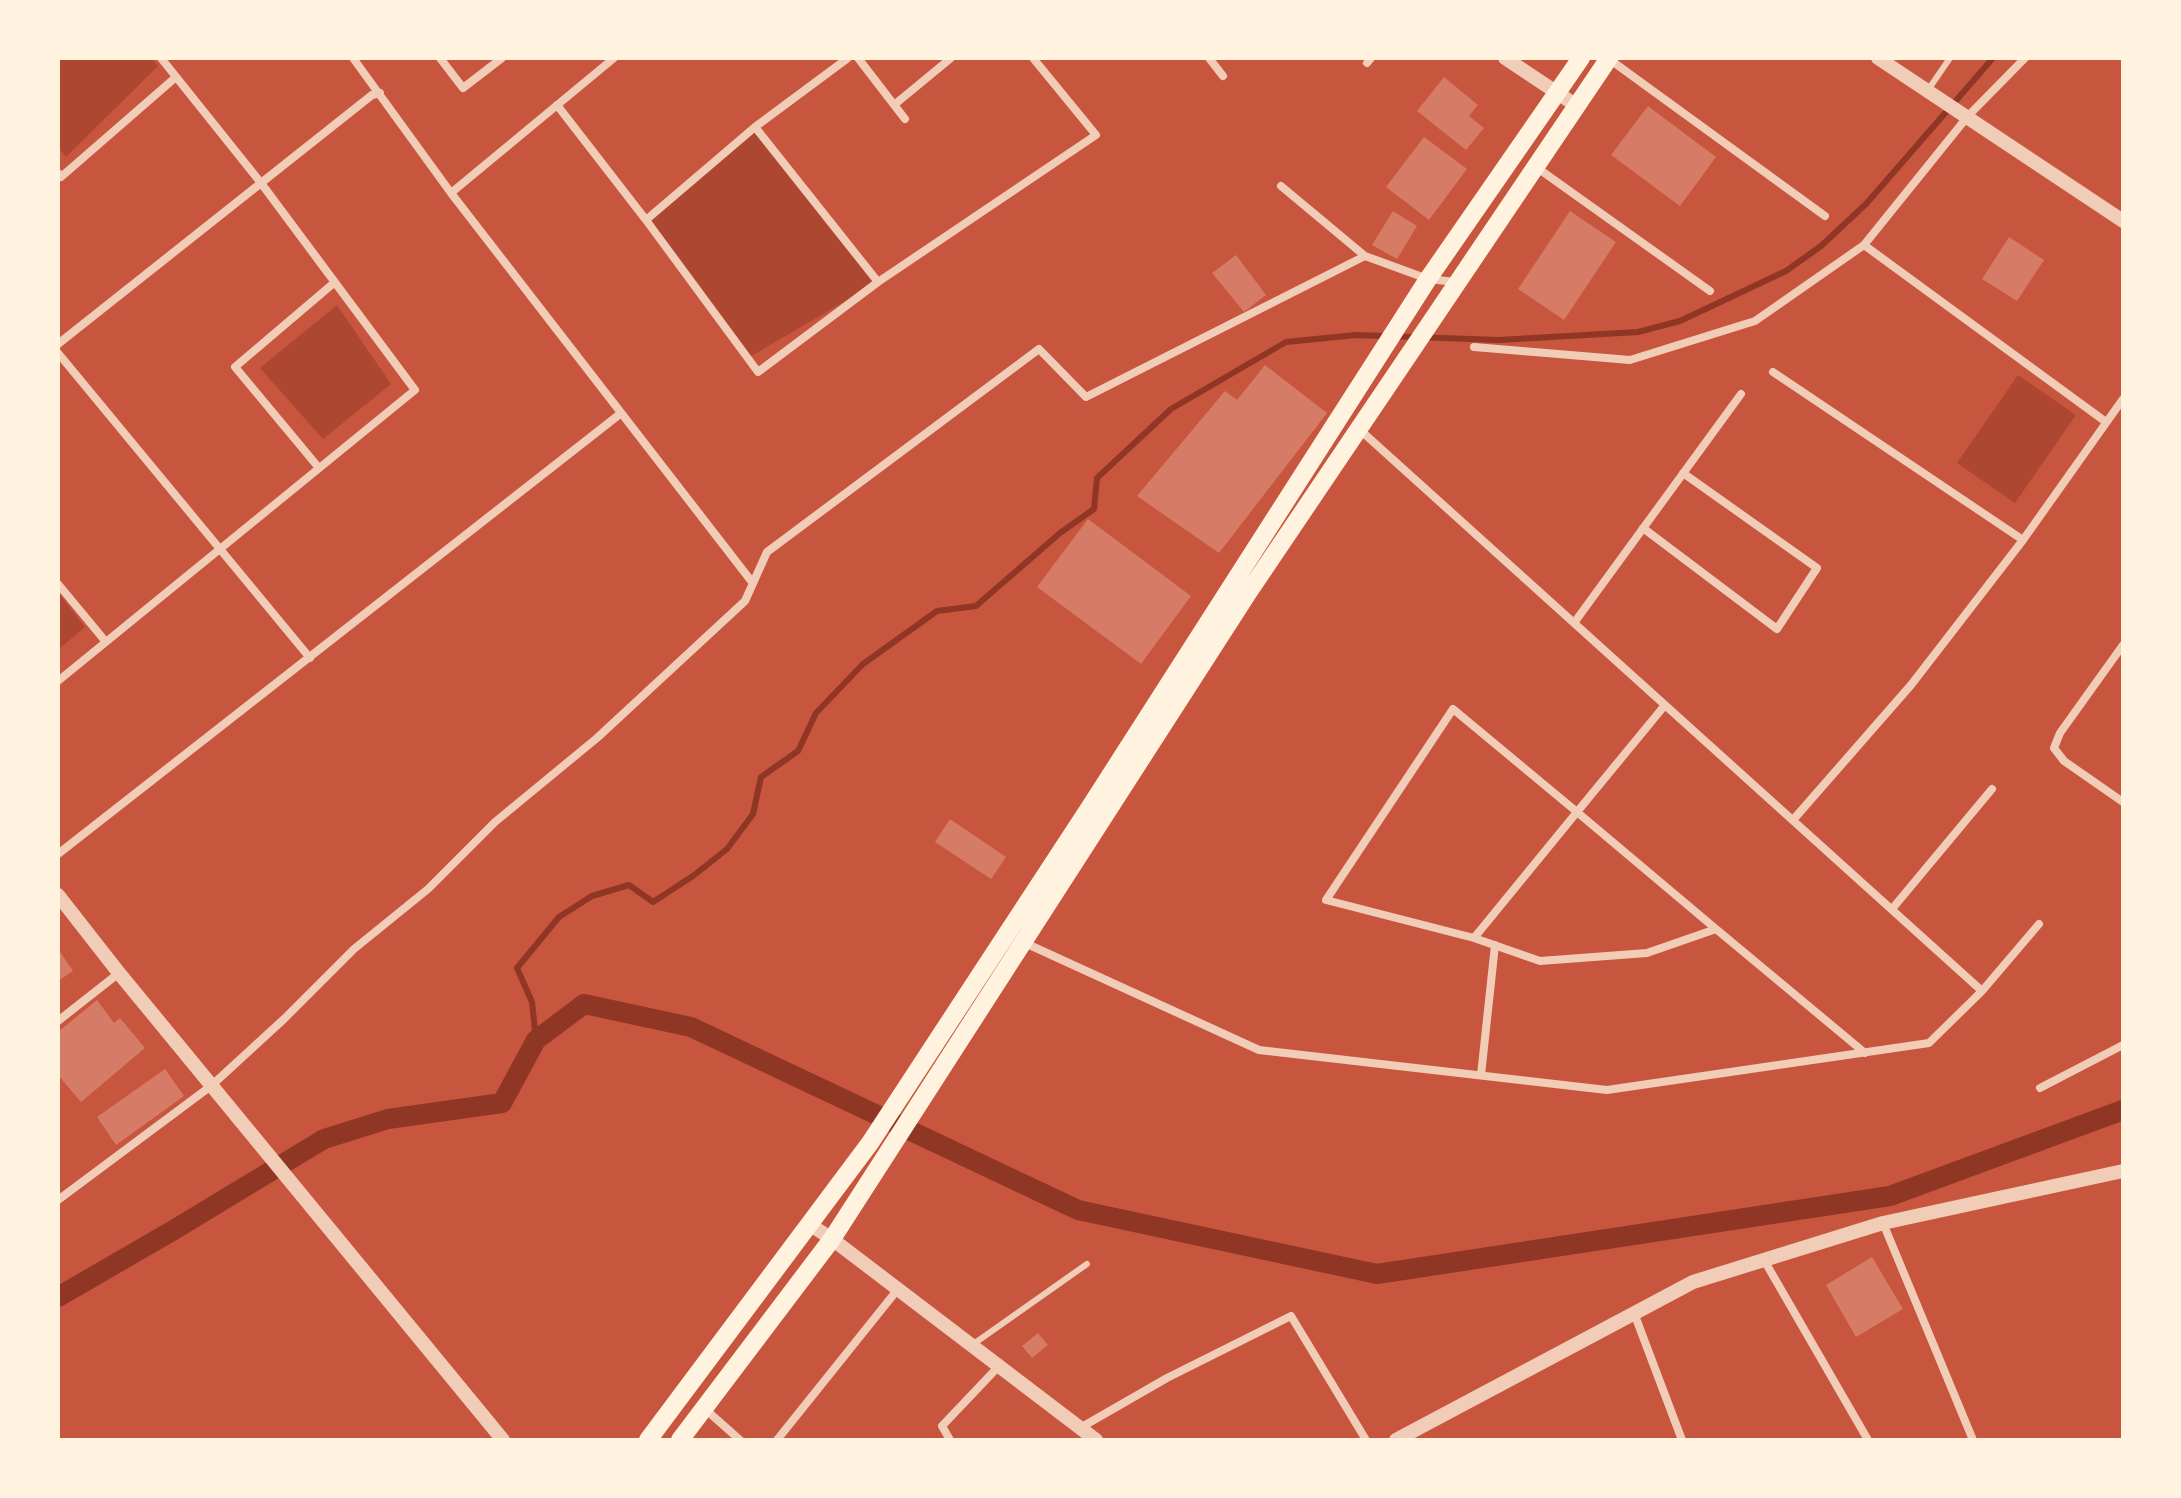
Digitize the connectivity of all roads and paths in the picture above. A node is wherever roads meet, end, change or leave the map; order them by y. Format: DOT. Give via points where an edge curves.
graph roads {
  1 [pos="161,58"];
  2 [pos="353,58"];
  3 [pos="440,58"];
  4 [pos="502,58"];
  5 [pos="614,58"];
  6 [pos="848,58"];
  7 [pos="858,58"];
  8 [pos="951,58"];
  9 [pos="1033,58"];
  10 [pos="1209,58"];
  11 [pos="1505,58"];
  12 [pos="1581,58"];
  13 [pos="1609,58"];
  14 [pos="1878,58"];
  15 [pos="1950,58"];
  16 [pos="2025,58"];
  17 [pos="1223,76"];
  18 [pos="176,77"];
  19 [pos="1928,90"];
  20 [pos="380,93"];
  21 [pos="1559,93"];
  22 [pos="557,105"];
  23 [pos="894,105"];
  24 [pos="1577,106"];
  25 [pos="1968,116"];
  26 [pos="905,119"];
  27 [pos="755,127"];
  28 [pos="1535,167"];
  29 [pos="58,173"];
  30 [pos="261,183"];
  31 [pos="1281,186"];
  32 [pos="451,193"];
  33 [pos="1825,216"];
  34 [pos="646,220"];
  35 [pos="2123,221"];
  36 [pos="1864,245"];
  37 [pos="1365,256"];
  38 [pos="335,282"];
  39 [pos="878,282"];
  40 [pos="1457,282"];
  41 [pos="1423,286"];
  42 [pos="1710,291"];
  43 [pos="58,344"];
  44 [pos="1474,347"];
  45 [pos="58,353"];
  46 [pos="1773,372"];
  47 [pos="1741,394"];
  48 [pos="2123,399"];
  49 [pos="620,414"];
  50 [pos="1340,415"];
  51 [pos="2106,422"];
  52 [pos="1358,429"];
  53 [pos="319,468"];
  54 [pos="1683,473"];
  55 [pos="1643,528"];
  56 [pos="2023,540"];
  57 [pos="1267,548"];
  58 [pos="220,549"];
  59 [pos="752,582"];
  60 [pos="58,584"];
  61 [pos="1574,623"];
  62 [pos="106,642"];
  63 [pos="2123,645"];
  64 [pos="310,658"];
  65 [pos="58,681"];
  66 [pos="1665,705"];
  67 [pos="1992,789"];
  68 [pos="2123,802"];
  69 [pos="1097,811"];
  70 [pos="1577,812"];
  71 [pos="1793,820"];
  72 [pos="58,854"];
  73 [pos="58,895"];
  74 [pos="1892,909"];
  75 [pos="2039,924"];
  76 [pos="1716,929"];
  77 [pos="1474,938"];
  78 [pos="1023,942"];
  79 [pos="1495,945"];
  80 [pos="119,973"];
  81 [pos="1982,991"];
  82 [pos="58,1021"];
  83 [pos="2123,1045"];
  84 [pos="1865,1053"];
  85 [pos="1481,1075"];
  86 [pos="211,1086"];
  87 [pos="2040,1088"];
  88 [pos="2123,1172"];
  89 [pos="58,1200"];
  90 [pos="1883,1223"];
  91 [pos="809,1224"];
  92 [pos="832,1239"];
  93 [pos="1764,1260"];
  94 [pos="1087,1264"];
  95 [pos="898,1289"];
  96 [pos="1634,1313"];
  97 [pos="972,1345"];
  98 [pos="999,1366"];
  99 [pos="703,1407"];
  100 [pos="1080,1428"];
  101 [pos="503,1440"];
  102 [pos="648,1440"];
  103 [pos="680,1440"];
  104 [pos="740,1440"];
  105 [pos="777,1440"];
  106 [pos="950,1440"];
  107 [pos="1096,1440"];
  108 [pos="1366,1440"];
  109 [pos="1396,1440"];
  110 [pos="1682,1440"];
  111 [pos="1868,1440"];
  112 [pos="1973,1440"];
  1 -- 18 [label="street"];
  2 -- 20 [label="street"];
  3 -- 4 [label="street" via="463,88"];
  5 -- 22 [label="street"];
  6 -- 27 [label="street"];
  7 -- 23 [label="street"];
  8 -- 23 [label="street"];
  9 -- 39 [label="street" via="1096,135"];
  10 -- 17 [label="street"];
  11 -- 21 [label="street"];
  12 -- 21 [label="main road"];
  13 -- 24 [label="main road"];
  13 -- 33 [label="street"];
  14 -- 19 [label="street"];
  15 -- 19 [label="lane"];
  16 -- 25 [label="street"];
  18 -- 29 [label="street" via="61,177"];
  18 -- 30 [label="street"];
  19 -- 25 [label="street"];
  20 -- 30 [label="street"];
  20 -- 32 [label="street"];
  21 -- 24 [label="street"];
  21 -- 41 [label="main road"];
  22 -- 32 [label="street"];
  22 -- 34 [label="street"];
  23 -- 26 [label="street"];
  24 -- 28 [label="main road"];
  25 -- 35 [label="street"];
  25 -- 36 [label="street"];
  27 -- 34 [label="street"];
  27 -- 39 [label="street"];
  28 -- 40 [label="main road"];
  28 -- 42 [label="street"];
  30 -- 38 [label="street"];
  30 -- 43 [label="street"];
  31 -- 37 [label="street"];
  32 -- 49 [label="street"];
  34 -- 39 [label="street" via="758,372"];
  36 -- 44 [label="street" via="1755,321 1630,360"];
  36 -- 51 [label="street"];
  37 -- 41 [label="street"];
  37 -- 59 [label="street" via="1086,397 1039,349 767,552"];
  38 -- 53 [label="street" via="415,390"];
  38 -- 53 [label="street" via="235,367"];
  40 -- 41 [label="street"];
  40 -- 52 [label="main road"];
  41 -- 50 [label="main road"];
  45 -- 58 [label="street"];
  46 -- 56 [label="street"];
  47 -- 54 [label="street"];
  48 -- 51 [label="street"];
  49 -- 59 [label="street"];
  49 -- 64 [label="street"];
  50 -- 52 [label="main road"];
  50 -- 57 [label="main road"];
  51 -- 56 [label="street"];
  52 -- 57 [label="main road"];
  52 -- 61 [label="street"];
  53 -- 58 [label="street"];
  54 -- 55 [label="street"];
  54 -- 55 [label="street" via="1817,568 1777,629"];
  55 -- 61 [label="street"];
  56 -- 71 [label="street" via="1911,685"];
  57 -- 69 [label="main road"];
  58 -- 62 [label="street"];
  58 -- 64 [label="street"];
  59 -- 86 [label="street" via="745,601 597,738 495,822 428,889 354,949"];
  60 -- 62 [label="street"];
  61 -- 66 [label="street"];
  62 -- 65 [label="street"];
  63 -- 68 [label="street" via="2054,748 2064,761"];
  64 -- 72 [label="street"];
  66 -- 70 [label="street"];
  66 -- 71 [label="street"];
  67 -- 74 [label="street"];
  69 -- 78 [label="main road"];
  69 -- 91 [label="main road"];
  70 -- 76 [label="street"];
  70 -- 77 [label="street"];
  70 -- 77 [label="street" via="1453,709 1326,900"];
  71 -- 74 [label="street"];
  73 -- 80 [label="street"];
  74 -- 81 [label="street"];
  75 -- 81 [label="street"];
  76 -- 79 [label="street" via="1647,953 1540,961"];
  76 -- 84 [label="street"];
  77 -- 79 [label="street"];
  78 -- 85 [label="street" via="1259,1050"];
  78 -- 92 [label="main road"];
  79 -- 85 [label="street"];
  80 -- 82 [label="street"];
  80 -- 86 [label="street"];
  81 -- 84 [label="street" via="1929,1043"];
  83 -- 87 [label="street"];
  84 -- 85 [label="street" via="1607,1090"];
  86 -- 89 [label="street"];
  86 -- 101 [label="street"];
  88 -- 90 [label="street"];
  90 -- 93 [label="street"];
  90 -- 112 [label="street"];
  91 -- 92 [label="street"];
  91 -- 102 [label="main road"];
  92 -- 95 [label="street"];
  92 -- 99 [label="main road"];
  93 -- 96 [label="street" via="1693,1282"];
  93 -- 111 [label="street"];
  94 -- 97 [label="lane"];
  95 -- 97 [label="street"];
  95 -- 105 [label="street"];
  96 -- 109 [label="street"];
  96 -- 110 [label="street"];
  97 -- 98 [label="street"];
  98 -- 100 [label="street"];
  98 -- 106 [label="street" via="942,1426"];
  99 -- 103 [label="main road"];
  99 -- 104 [label="street"];
  100 -- 107 [label="street"];
  100 -- 108 [label="street" via="1291,1316"];
}
